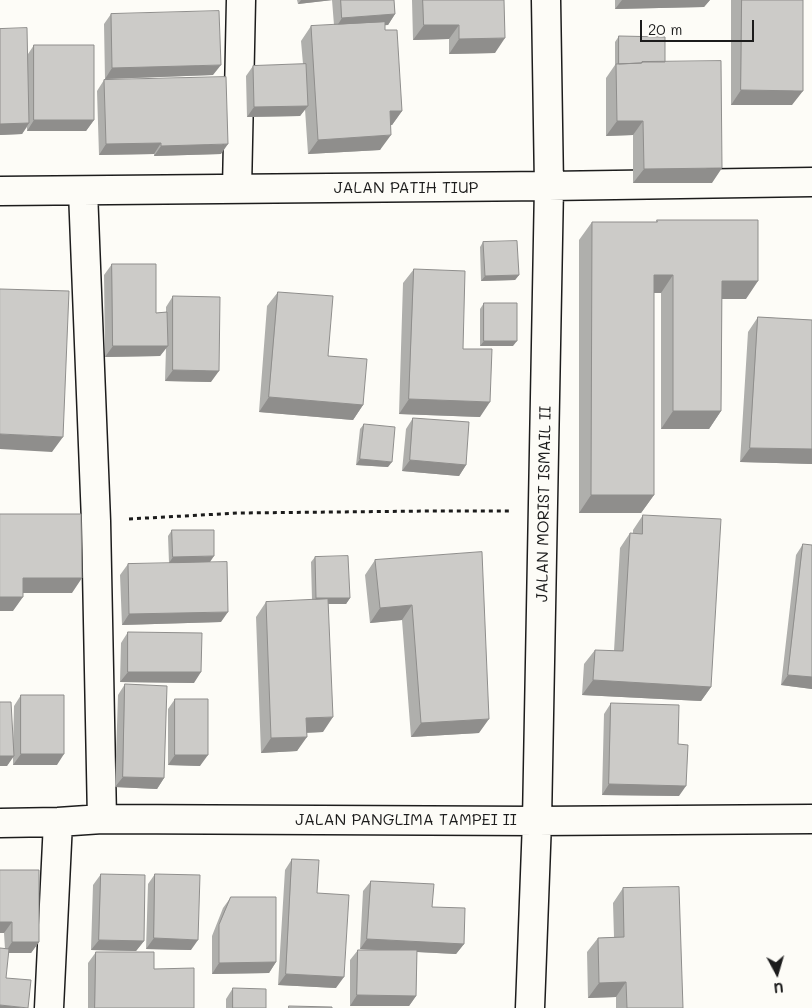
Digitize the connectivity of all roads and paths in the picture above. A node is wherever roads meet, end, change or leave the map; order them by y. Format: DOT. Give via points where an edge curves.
graph roads {
  1 [pos="240,0"];
  2 [pos="546,0"];
  3 [pos="812,182"];
  4 [pos="549,186"];
  5 [pos="237,189"];
  6 [pos="0,191"];
  7 [pos="83,191"];
  8 [pos="544,511"];
  9 [pos="96,521"];
  10 [pos="102,818"];
  11 [pos="812,819"];
  12 [pos="537,821"];
  13 [pos="58,822"];
  14 [pos="0,823"];
  15 [pos="49,1008"];
  16 [pos="530,1008"];
  1 -- 5 [label="street"];
  2 -- 4 [label="street, JALAN MORIST ISMAIL II"];
  3 -- 4 [label="street, JALAN PATIH TIUP"];
  4 -- 5 [label="street, JALAN PATIH TIUP"];
  4 -- 8 [label="street, JALAN MORIST ISMAIL II"];
  5 -- 7 [label="street, JALAN PATIH TIUP"];
  6 -- 7 [label="street, JALAN PATIH TIUP"];
  7 -- 9 [label="street"];
  8 -- 9 [label="path" via="238,513"];
  8 -- 12 [label="street, JALAN MORIST ISMAIL II"];
  9 -- 10 [label="street"];
  10 -- 12 [label="street, JALAN PANGLIMA TAMPEI II"];
  10 -- 13 [label="street, JALAN PANGLIMA TAMPEI II"];
  11 -- 12 [label="street, JALAN PANGLIMA TAMPEI II"];
  12 -- 16 [label="street, JALAN MORIST ISMAIL II"];
  13 -- 14 [label="street, JALAN PANGLIMA TAMPEI II"];
  13 -- 15 [label="street"];
}
